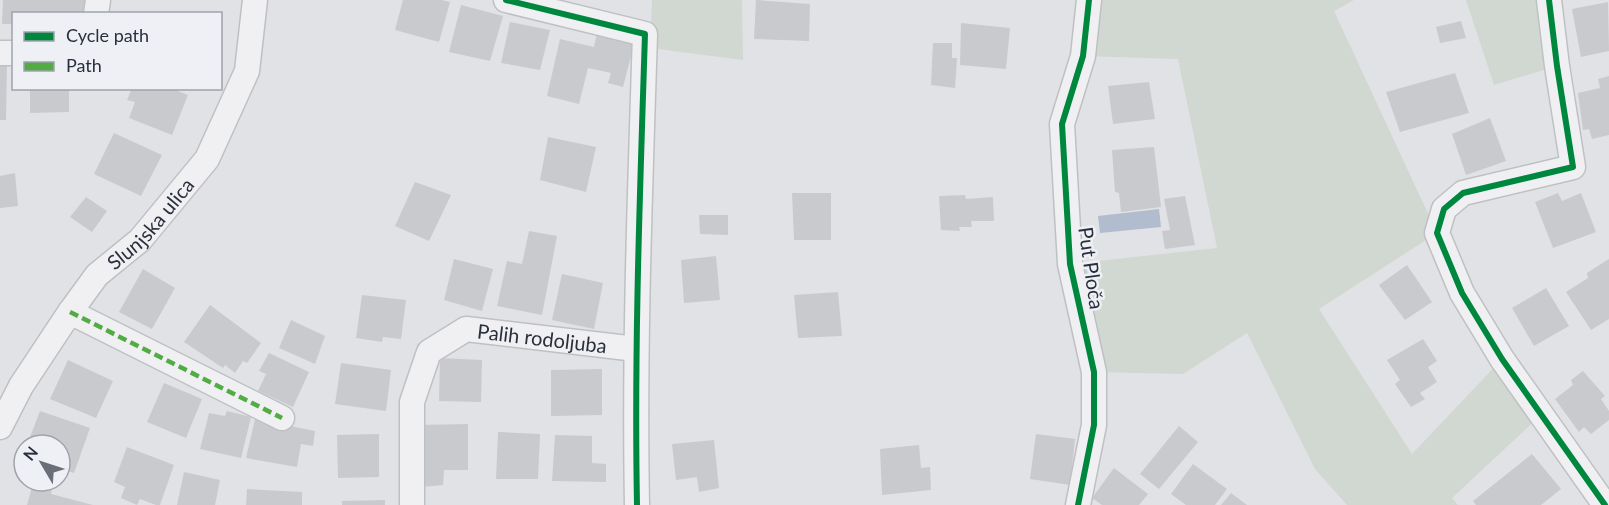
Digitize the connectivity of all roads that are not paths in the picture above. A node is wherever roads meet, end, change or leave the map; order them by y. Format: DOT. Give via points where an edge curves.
graph roads {
  1 [pos="255,0"];
  2 [pos="506,0"];
  3 [pos="1089,0"];
  4 [pos="1549,0"];
  5 [pos="70,312"];
  6 [pos="636,349"];
  7 [pos="282,418"];
  8 [pos="0,427"];
  9 [pos="411,505"];
  10 [pos="637,505"];
  11 [pos="1078,505"];
  12 [pos="1605,505"];
  1 -- 5 [label="street, Slunjska ulica" via="247,71 207,159 140,240 97,276"];
  2 -- 6 [label="street" via="645,34"];
  3 -- 11 [label="street, Put Ploča" via="1083,56 1062,124 1070,264 1094,372 1094,425"];
  4 -- 12 [label="street" via="1573,167 1463,193 1444,209 1437,233 1462,293 1502,359"];
  5 -- 7 [label="street"];
  5 -- 8 [label="street, Slunjska ulica" via="21,386"];
  6 -- 9 [label="street, Palih rodoljuba" via="466,329 429,352 412,402"];
  6 -- 10 [label="street"];
}
